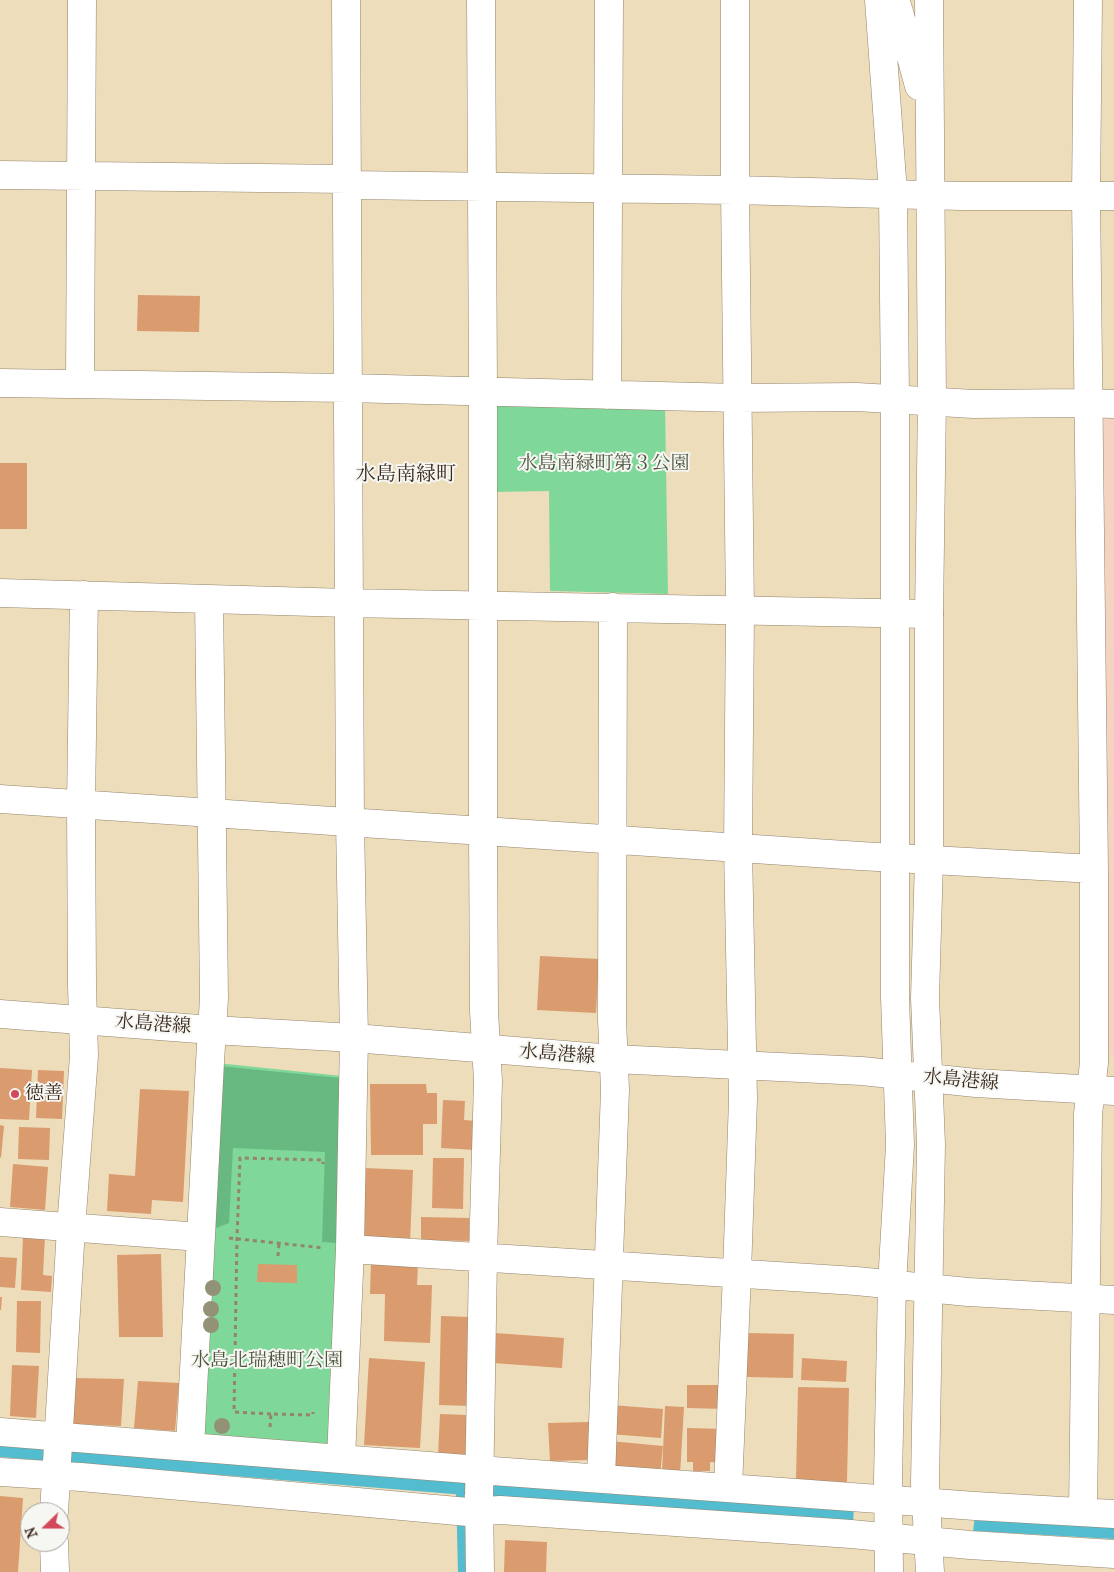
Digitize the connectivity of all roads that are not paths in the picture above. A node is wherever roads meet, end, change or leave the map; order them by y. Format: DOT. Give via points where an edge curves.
graph roads {
  1 [pos="82,0"];
  2 [pos="346,0"];
  3 [pos="481,0"];
  4 [pos="609,0"];
  5 [pos="735,0"];
  6 [pos="880,0"];
  7 [pos="895,0"];
  8 [pos="928,0"];
  9 [pos="1088,0"];
  10 [pos="930,126"];
  11 [pos="0,175"];
  12 [pos="80,176"];
  13 [pos="348,182"];
  14 [pos="482,186"];
  15 [pos="609,188"];
  16 [pos="735,190"];
  17 [pos="894,193"];
  18 [pos="930,195"];
  19 [pos="1086,196"];
  20 [pos="1114,196"];
  21 [pos="0,383"];
  22 [pos="80,384"];
  23 [pos="347,388"];
  24 [pos="484,392"];
  25 [pos="607,394"];
  26 [pos="738,398"];
  27 [pos="895,399"];
  28 [pos="932,402"];
  29 [pos="1101,404"];
  30 [pos="0,593"];
  31 [pos="84,595"];
  32 [pos="209,599"];
  33 [pos="348,603"];
  34 [pos="484,605"];
  35 [pos="613,607"];
  36 [pos="740,610"];
  37 [pos="894,613"];
  38 [pos="929,614"];
  39 [pos="0,799"];
  40 [pos="81,805"];
  41 [pos="211,814"];
  42 [pos="350,822"];
  43 [pos="482,831"];
  44 [pos="612,839"];
  45 [pos="738,848"];
  46 [pos="894,858"];
  47 [pos="929,860"];
  48 [pos="1094,869"];
  49 [pos="0,1014"];
  50 [pos="83,1020"];
  51 [pos="212,1030"];
  52 [pos="354,1038"];
  53 [pos="486,1050"];
  54 [pos="614,1059"];
  55 [pos="742,1066"];
  56 [pos="898,1075"];
  57 [pos="929,1078"];
  58 [pos="1103,1091"];
  59 [pos="0,1222"];
  60 [pos="70,1228"];
  61 [pos="200,1237"];
  62 [pos="350,1249"];
  63 [pos="483,1257"];
  64 [pos="609,1266"];
  65 [pos="737,1273"];
  66 [pos="892,1285"];
  67 [pos="928,1288"];
  68 [pos="1086,1297"];
  69 [pos="1114,1300"];
  70 [pos="0,1432"];
  71 [pos="190,1447"];
  72 [pos="56,1456"];
  73 [pos="341,1459"];
  74 [pos="0,1472"];
  75 [pos="728,1488"];
  76 [pos="590,1493"];
  77 [pos="473,1497"];
  78 [pos="54,1502"];
  79 [pos="1083,1512"];
  80 [pos="1114,1514"];
  81 [pos="889,1518"];
  82 [pos="927,1521"];
  83 [pos="54,1552"];
  84 [pos="1114,1554"];
  85 [pos="55,1572"];
  86 [pos="480,1572"];
  87 [pos="889,1572"];
  88 [pos="930,1572"];
  1 -- 12 [label="street"];
  2 -- 13 [label="street"];
  3 -- 14 [label="street"];
  4 -- 15 [label="street"];
  5 -- 16 [label="street"];
  6 -- 17 [label="street"];
  7 -- 10 [label="street"];
  8 -- 10 [label="street"];
  9 -- 19 [label="street"];
  10 -- 18 [label="street"];
  11 -- 12 [label="street"];
  12 -- 13 [label="street"];
  12 -- 22 [label="street"];
  13 -- 14 [label="street"];
  13 -- 23 [label="street"];
  14 -- 15 [label="street"];
  14 -- 24 [label="street"];
  15 -- 16 [label="street"];
  15 -- 25 [label="street"];
  16 -- 17 [label="street"];
  16 -- 26 [label="street"];
  17 -- 18 [label="street"];
  17 -- 27 [label="street"];
  18 -- 19 [label="street"];
  18 -- 28 [label="street"];
  19 -- 20 [label="street"];
  19 -- 29 [label="street"];
  21 -- 22 [label="street"];
  22 -- 23 [label="street"];
  23 -- 24 [label="street"];
  23 -- 33 [label="street"];
  24 -- 25 [label="street"];
  24 -- 34 [label="street"];
  25 -- 26 [label="street"];
  26 -- 27 [label="street"];
  26 -- 36 [label="street"];
  27 -- 28 [label="street"];
  27 -- 37 [label="street"];
  28 -- 29 [label="street"];
  28 -- 38 [label="street"];
  29 -- 48 [label="street"];
  30 -- 31 [label="street"];
  31 -- 32 [label="street"];
  31 -- 40 [label="street"];
  32 -- 33 [label="street"];
  32 -- 41 [label="street"];
  33 -- 34 [label="street"];
  33 -- 42 [label="street"];
  34 -- 35 [label="street"];
  34 -- 43 [label="street"];
  35 -- 36 [label="street"];
  35 -- 44 [label="street"];
  36 -- 37 [label="street"];
  36 -- 45 [label="street"];
  37 -- 38 [label="street"];
  37 -- 46 [label="street"];
  38 -- 47 [label="street"];
  39 -- 40 [label="street"];
  40 -- 41 [label="street"];
  40 -- 50 [label="street"];
  41 -- 42 [label="street"];
  41 -- 51 [label="street"];
  42 -- 43 [label="street"];
  42 -- 52 [label="street"];
  43 -- 44 [label="street"];
  43 -- 53 [label="street"];
  44 -- 45 [label="street"];
  44 -- 54 [label="street"];
  45 -- 46 [label="street"];
  45 -- 55 [label="street"];
  46 -- 47 [label="street"];
  46 -- 56 [label="street" via="894,997"];
  47 -- 48 [label="street"];
  47 -- 57 [label="street" via="925,998"];
  48 -- 58 [label="street" via="1094,1063"];
  49 -- 50 [label="street, 水島港線"];
  50 -- 51 [label="street, 水島港線"];
  50 -- 60 [label="street" via="84,1056"];
  51 -- 52 [label="street, 水島港線"];
  51 -- 61 [label="street"];
  52 -- 53 [label="street, 水島港線"];
  52 -- 62 [label="street"];
  53 -- 54 [label="street, 水島港線"];
  53 -- 63 [label="street"];
  54 -- 55 [label="street, 水島港線"];
  54 -- 64 [label="street" via="616,1090"];
  55 -- 56 [label="street, 水島港線"];
  55 -- 65 [label="street"];
  56 -- 57 [label="street, 水島港線"];
  56 -- 66 [label="street" via="900,1145"];
  57 -- 58 [label="street, 水島港線"];
  57 -- 67 [label="street" via="932,1144"];
  58 -- 68 [label="street" via="1088,1114"];
  59 -- 60 [label="street"];
  60 -- 61 [label="street"];
  60 -- 72 [label="street"];
  61 -- 71 [label="street"];
  62 -- 63 [label="street"];
  62 -- 73 [label="street"];
  63 -- 64 [label="street"];
  63 -- 77 [label="street"];
  64 -- 65 [label="street"];
  64 -- 76 [label="street"];
  65 -- 66 [label="street"];
  65 -- 75 [label="street"];
  66 -- 67 [label="street"];
  66 -- 81 [label="street"];
  67 -- 68 [label="street"];
  67 -- 82 [label="street"];
  68 -- 69 [label="street"];
  68 -- 79 [label="street"];
  70 -- 72 [label="street"];
  71 -- 72 [label="street"];
  71 -- 73 [label="street"];
  72 -- 74 [label="street"];
  72 -- 77 [label="street" via="81,1477"];
  72 -- 78 [label="street"];
  73 -- 77 [label="street"];
  75 -- 76 [label="street"];
  75 -- 81 [label="street"];
  76 -- 77 [label="street"];
  76 -- 77 [label="street" via="500,1510"];
  76 -- 81 [label="street"];
  77 -- 86 [label="street"];
  79 -- 80 [label="street"];
  79 -- 82 [label="street"];
  81 -- 82 [label="street"];
  81 -- 82 [label="street"];
  81 -- 87 [label="street"];
  82 -- 84 [label="street"];
  82 -- 88 [label="street"];
  83 -- 85 [label="street"];
}
